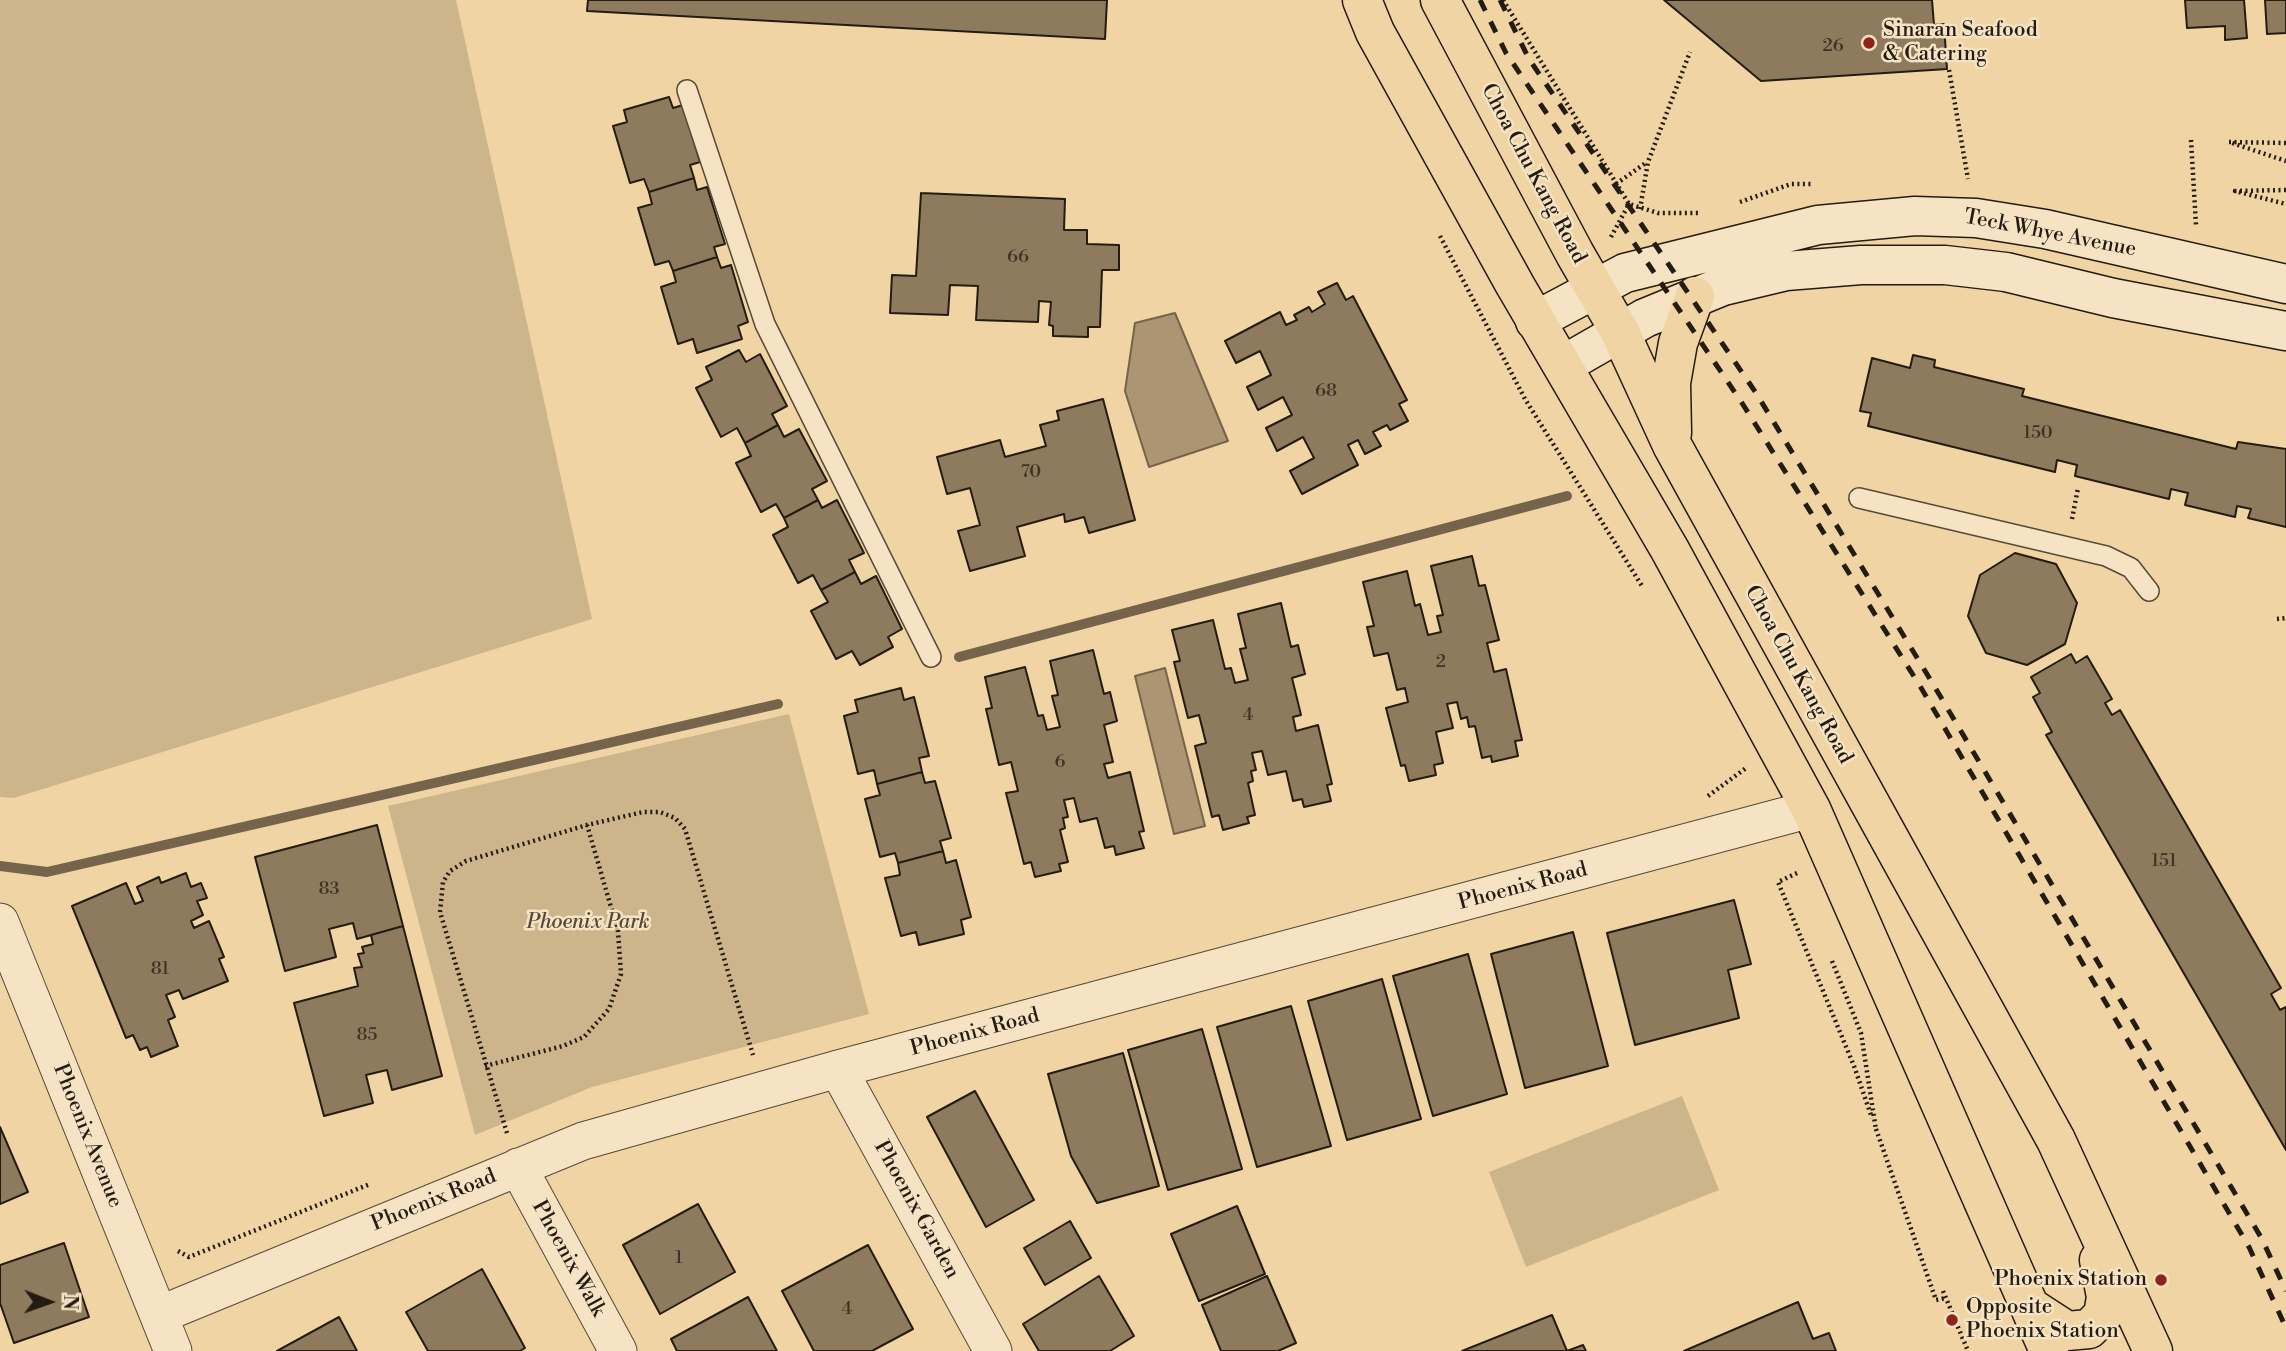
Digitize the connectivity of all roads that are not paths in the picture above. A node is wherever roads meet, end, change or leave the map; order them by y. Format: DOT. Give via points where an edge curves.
graph roads {
  1 [pos="1362,0"];
  2 [pos="1440,0"];
  3 [pos="687,90"];
  4 [pos="2286,284"];
  5 [pos="1594,288"];
  6 [pos="1695,296"];
  7 [pos="1535,321"];
  8 [pos="2286,331"];
  9 [pos="1620,332"];
  10 [pos="1563,365"];
  11 [pos="1672,445"];
  12 [pos="1859,498"];
  13 [pos="2149,591"];
  14 [pos="931,657"];
  15 [pos="1793,813"];
  16 [pos="0,922"];
  17 [pos="838,1069"];
  18 [pos="518,1167"];
  19 [pos="2095,1224"];
  20 [pos="2030,1307"];
  21 [pos="159,1315"];
  22 [pos="173,1351"];
  23 [pos="618,1351"];
  24 [pos="993,1351"];
  25 [pos="2049,1351"];
  26 [pos="2153,1351"];
  1 -- 7 [label="main road" via="1375,32"];
  2 -- 5 [label="main road, Choa Chu Kang Road"];
  3 -- 14 [label="lane" via="765,324"];
  4 -- 5 [label="main road, Teck Whye Avenue" via="2045,229 1976,218 1915,216 1818,225 1625,273"];
  5 -- 7 [label="main road, Teck Whye Avenue"];
  5 -- 9 [label="main road, Choa Chu Kang Road"];
  6 -- 8 [label="main road" via="1786,271 1945,265 2037,277 2113,298"];
  6 -- 9 [label="main road"];
  6 -- 11 [label="main road" via="1677,346 1671,383"];
  7 -- 10 [label="main road"];
  9 -- 10 [label="main road"];
  9 -- 11 [label="main road, Choa Chu Kang Road"];
  10 -- 15 [label="main road" via="1670,550"];
  11 -- 19 [label="main road, Choa Chu Kang Road" via="2056,1140"];
  12 -- 13 [label="lane" via="2106,556 2131,568"];
  15 -- 17 [label="street, Phoenix Road"];
  15 -- 20 [label="main road"];
  16 -- 21 [label="street, Phoenix Avenue"];
  17 -- 18 [label="street, Phoenix Road" via="583,1141"];
  17 -- 24 [label="street, Phoenix Garden"];
  18 -- 21 [label="street, Phoenix Road"];
  18 -- 23 [label="street, Phoenix Walk"];
  19 -- 20 [label="main road" via="2093,1235 2106,1297 2103,1315 2089,1329 2067,1331"];
  19 -- 26 [label="main road, Choa Chu Kang Road"];
  20 -- 25 [label="main road"];
  21 -- 22 [label="street, Phoenix Avenue"];
}
